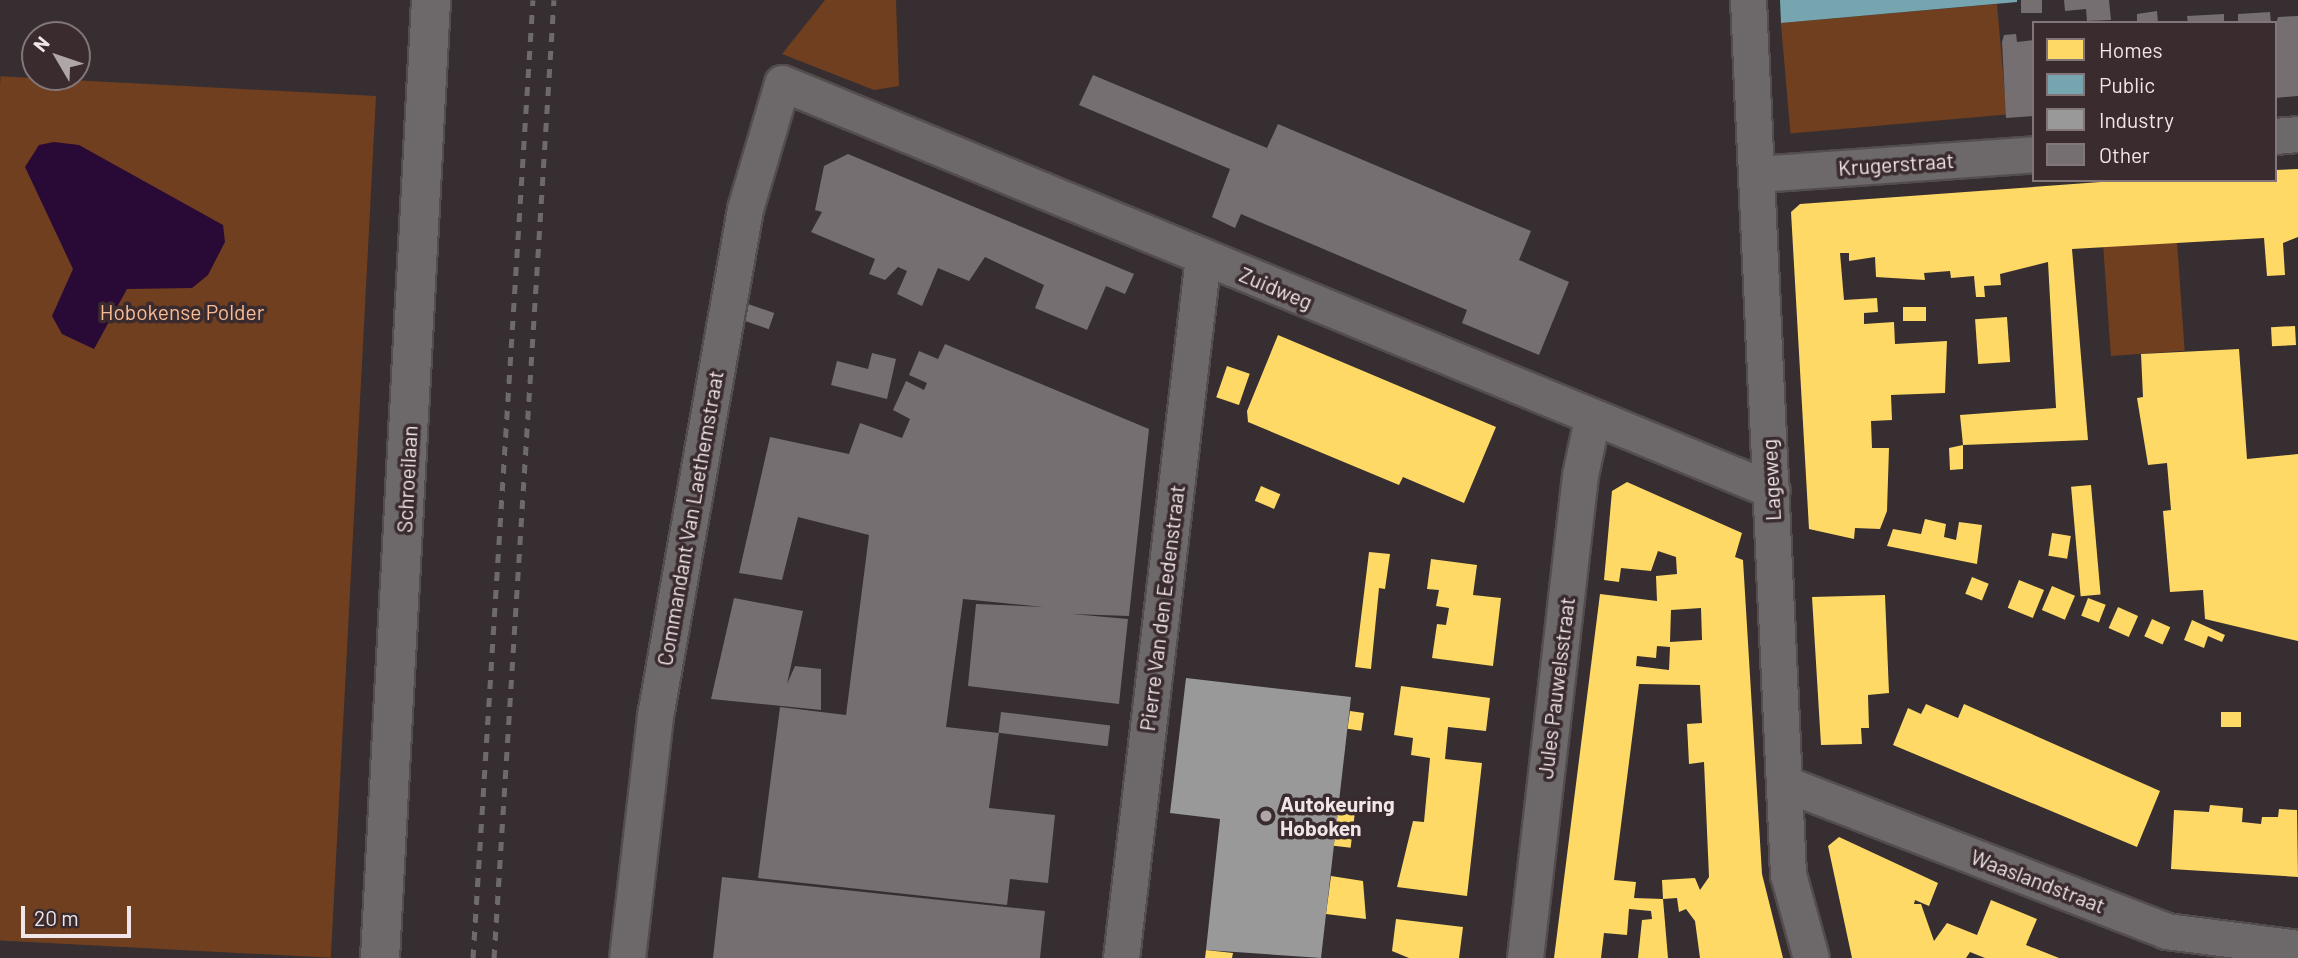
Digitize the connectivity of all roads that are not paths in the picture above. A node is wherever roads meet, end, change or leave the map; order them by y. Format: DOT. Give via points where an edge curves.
graph roads {
  1 [pos="431,0"];
  2 [pos="1748,0"];
  3 [pos="782,83"];
  4 [pos="2298,134"];
  5 [pos="2277,136"];
  6 [pos="2032,154"];
  7 [pos="1758,174"];
  8 [pos="1203,257"];
  9 [pos="1592,419"];
  10 [pos="1772,490"];
  11 [pos="1786,784"];
  12 [pos="2280,951"];
  13 [pos="380,958"];
  14 [pos="627,958"];
  15 [pos="1121,958"];
  16 [pos="1525,958"];
  17 [pos="1811,958"];
  1 -- 13 [label="street, Schroeilaan"];
  2 -- 7 [label="street, Lageweg"];
  3 -- 8 [label="street, Zuidweg"];
  3 -- 14 [label="street, Commandant Van Laethemstraat" via="740,236 656,716"];
  4 -- 5 [label="street"];
  6 -- 7 [label="street, Krugerstraat"];
  7 -- 10 [label="street, Lageweg"];
  8 -- 9 [label="street, Zuidweg"];
  8 -- 15 [label="street, Pierre Van den Eedenstraat"];
  9 -- 10 [label="street, Zuidweg"];
  9 -- 16 [label="street, Jules Pauwelsstraat" via="1580,475"];
  10 -- 11 [label="street, Lageweg"];
  11 -- 12 [label="street, Waaslandstraat" via="2166,931"];
  11 -- 17 [label="street, Lageweg" via="1788,874"];
}
